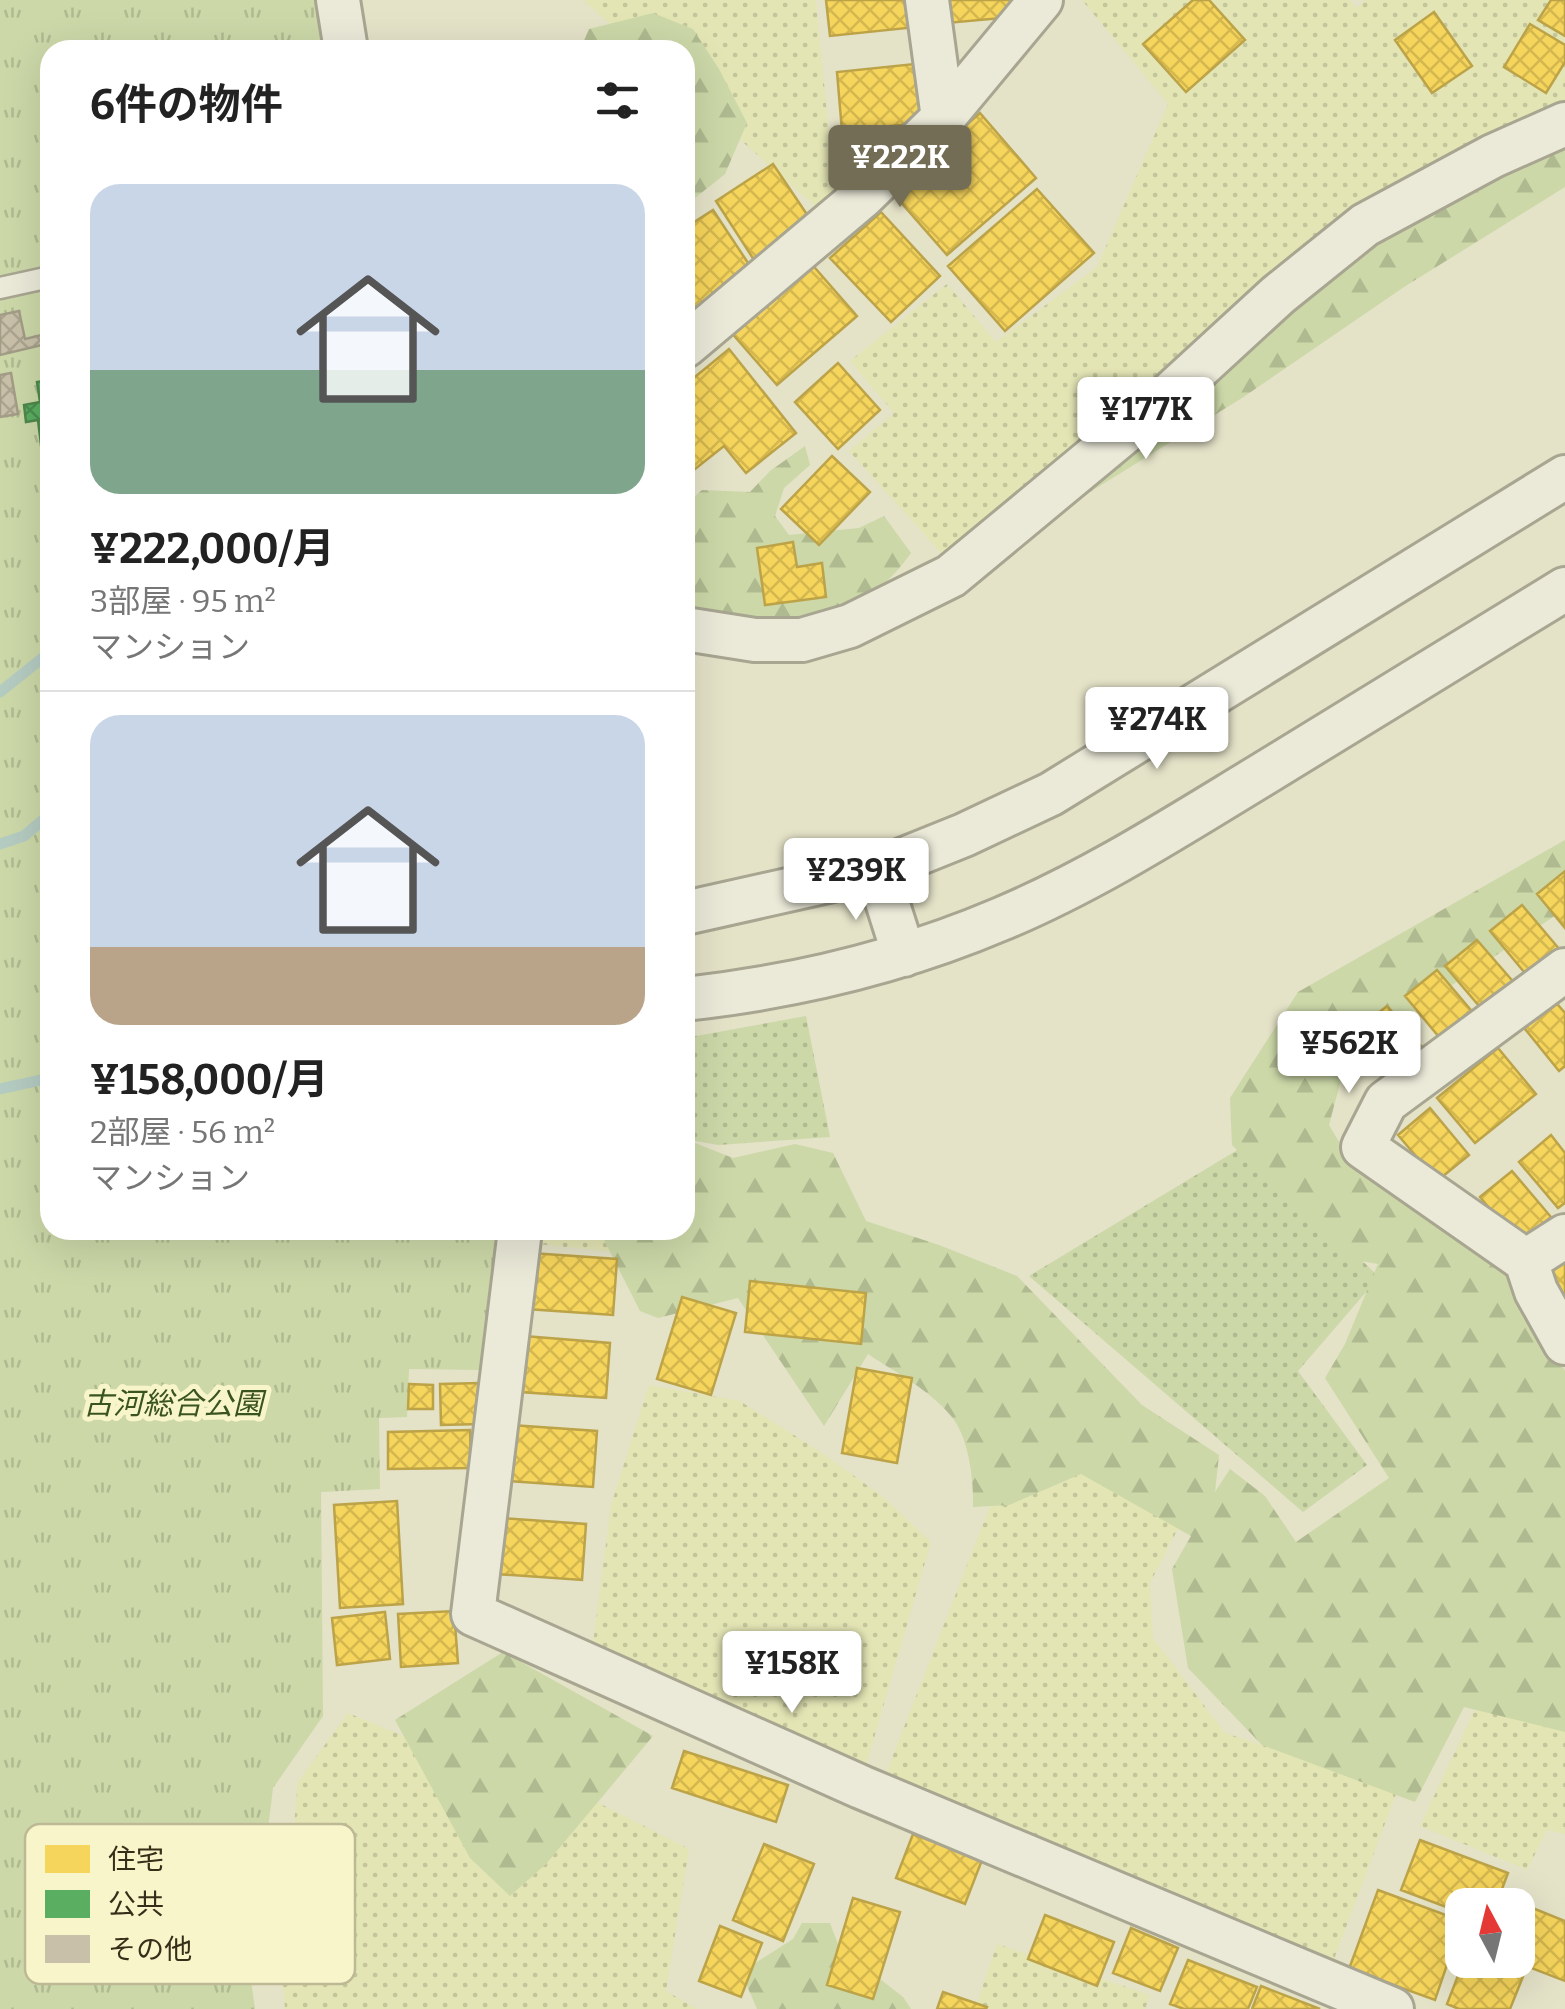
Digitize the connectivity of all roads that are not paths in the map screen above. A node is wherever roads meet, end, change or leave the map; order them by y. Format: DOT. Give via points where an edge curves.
graph roads {
  1 [pos="338,0"];
  2 [pos="927,0"];
  3 [pos="1042,0"];
  4 [pos="344,40"];
  5 [pos="944,118"];
  6 [pos="1565,124"];
  7 [pos="40,280"];
  8 [pos="0,288"];
  9 [pos="695,338"];
  10 [pos="1565,477"];
  11 [pos="1565,589"];
  12 [pos="695,631"];
  13 [pos="877,870"];
  14 [pos="695,911"];
  15 [pos="904,955"];
  16 [pos="1565,970"];
  17 [pos="695,998"];
  18 [pos="1565,1236"];
  19 [pos="519,1240"];
  20 [pos="1526,1261"];
  21 [pos="1565,1343"];
  22 [pos="1392,2009"];
  1 -- 4 [label="street"];
  2 -- 5 [label="street"];
  3 -- 5 [label="street"];
  5 -- 9 [label="street" via="862,197"];
  6 -- 12 [label="street" via="1365,225 951,576 850,626 802,640"];
  7 -- 8 [label="lane"];
  10 -- 13 [label="street" via="1051,794"];
  11 -- 15 [label="street" via="1090,877"];
  13 -- 14 [label="street"];
  13 -- 15 [label="street"];
  15 -- 17 [label="street" via="827,977"];
  16 -- 20 [label="street" via="1386,1102 1363,1148"];
  18 -- 20 [label="street"];
  19 -- 22 [label="street" via="474,1614 861,1787"];
  20 -- 21 [label="street"];
}
